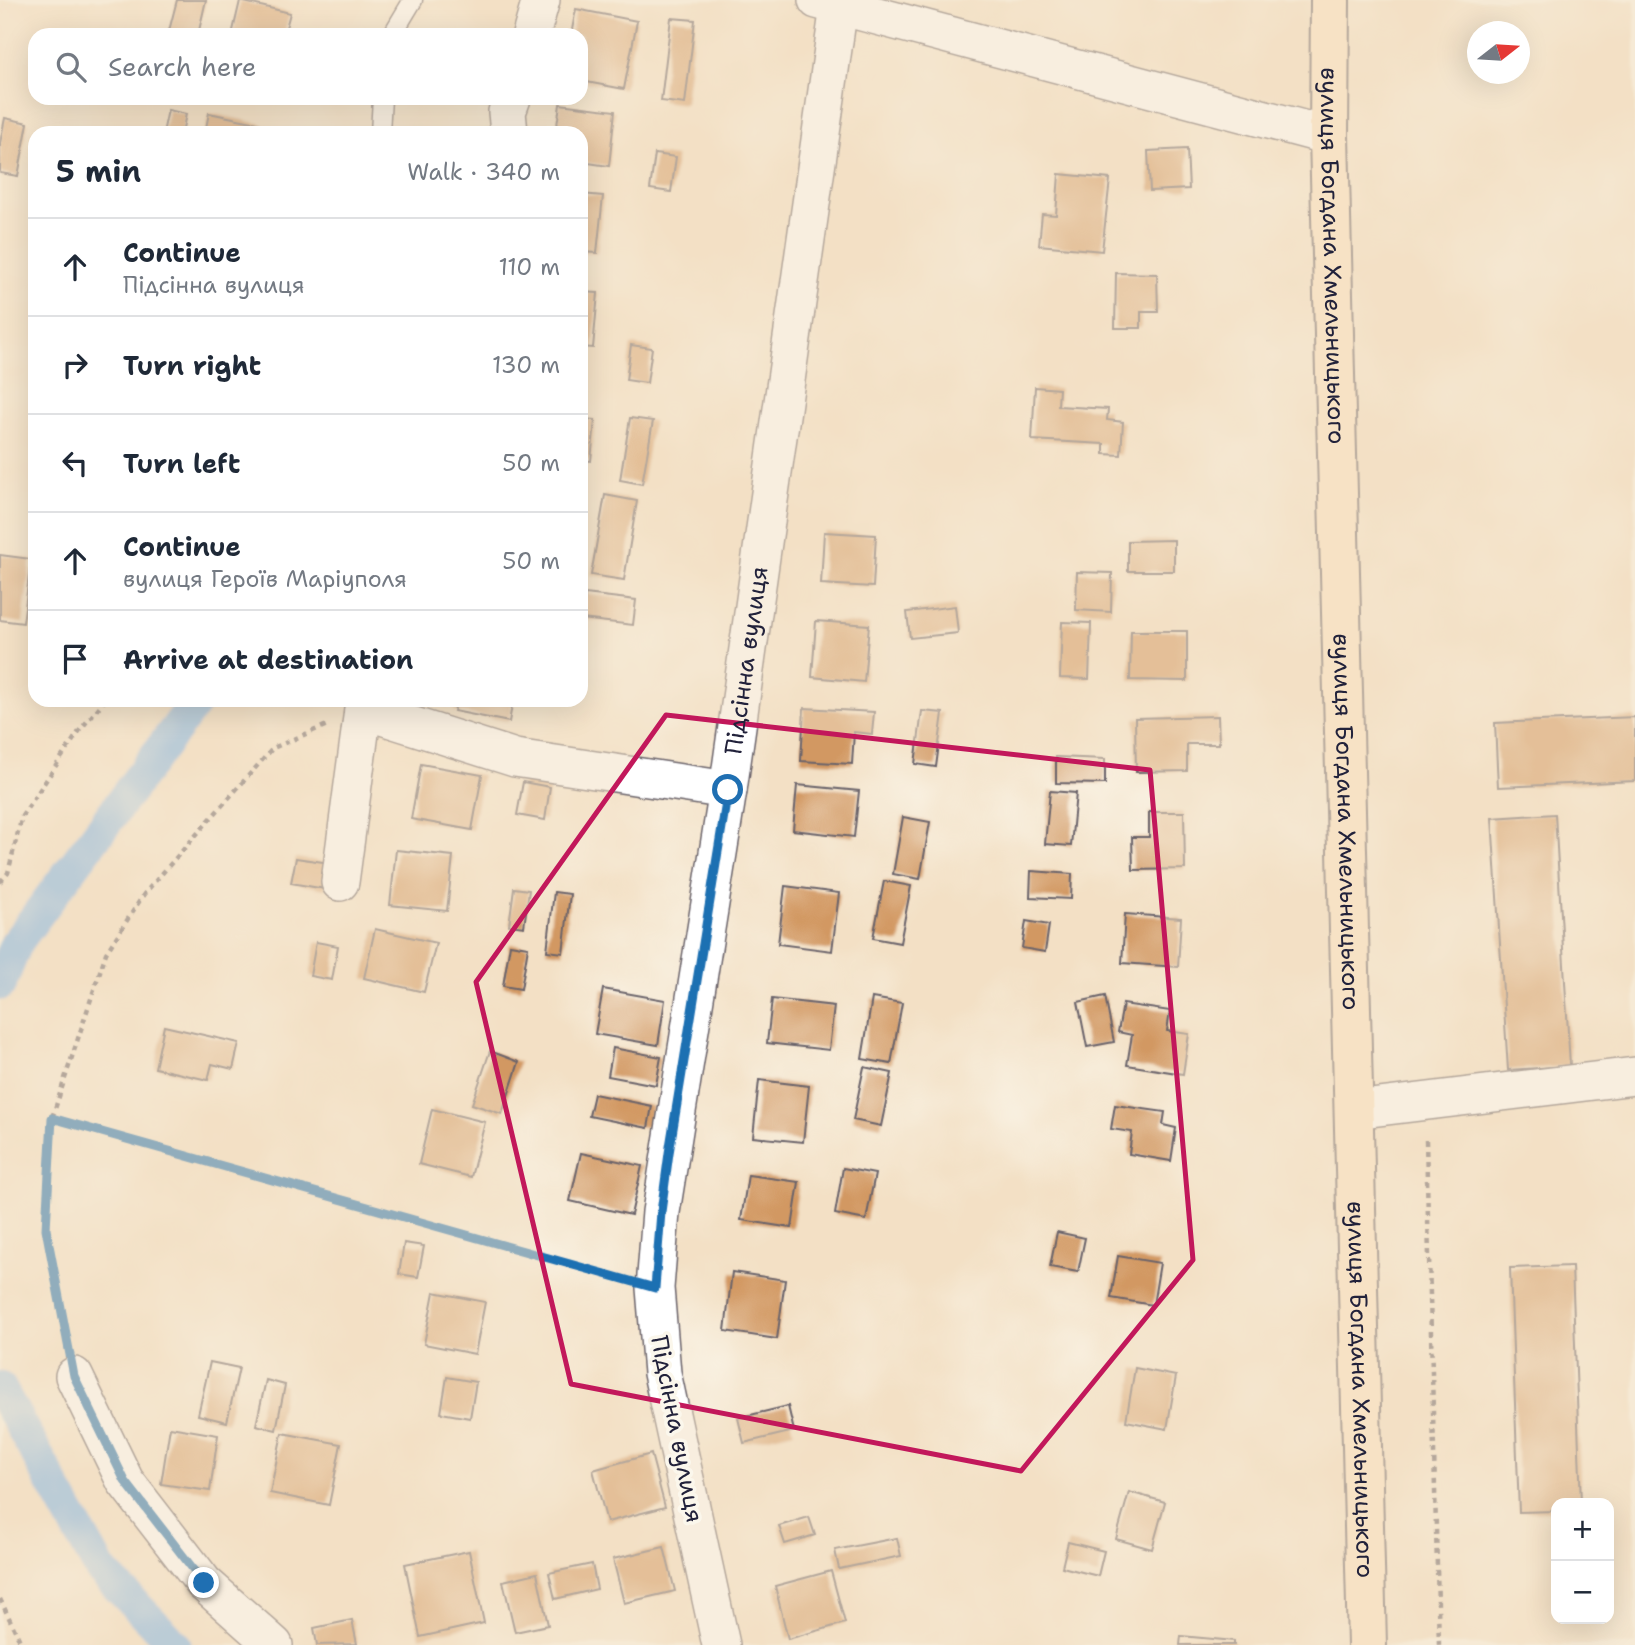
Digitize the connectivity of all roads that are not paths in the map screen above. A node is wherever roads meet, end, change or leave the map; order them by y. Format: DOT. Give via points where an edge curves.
graph roads {
  1 [pos="413,0"];
  2 [pos="541,0"];
  3 [pos="1330,0"];
  4 [pos="828,3"];
  5 [pos="397,28"];
  6 [pos="533,28"];
  7 [pos="382,105"];
  8 [pos="510,105"];
  9 [pos="380,126"];
  10 [pos="508,126"];
  11 [pos="1329,136"];
  12 [pos="366,707"];
  13 [pos="372,707"];
  14 [pos="728,790"];
  15 [pos="340,882"];
  16 [pos="1635,1076"];
  17 [pos="1354,1110"];
  18 [pos="74,1376"];
  19 [pos="274,1645"];
  20 [pos="720,1645"];
  21 [pos="1367,1645"];
  1 -- 5 [label="lane"];
  2 -- 6 [label="street"];
  3 -- 11 [label="main road, вулиця Богдана Хмельницького"];
  4 -- 11 [label="street"];
  4 -- 14 [label="street, Підсінна вулиця"];
  7 -- 9 [label="lane"];
  8 -- 10 [label="street"];
  11 -- 17 [label="main road, вулиця Богдана Хмельницького"];
  12 -- 15 [label="street"];
  13 -- 14 [label="street" via="515,758"];
  14 -- 20 [label="street, Підсінна вулиця" via="661,1212 655,1288 662,1373"];
  16 -- 17 [label="street"];
  17 -- 21 [label="main road, вулиця Богдана Хмельницького"];
  18 -- 19 [label="street" via="125,1481 204,1583"];
}
